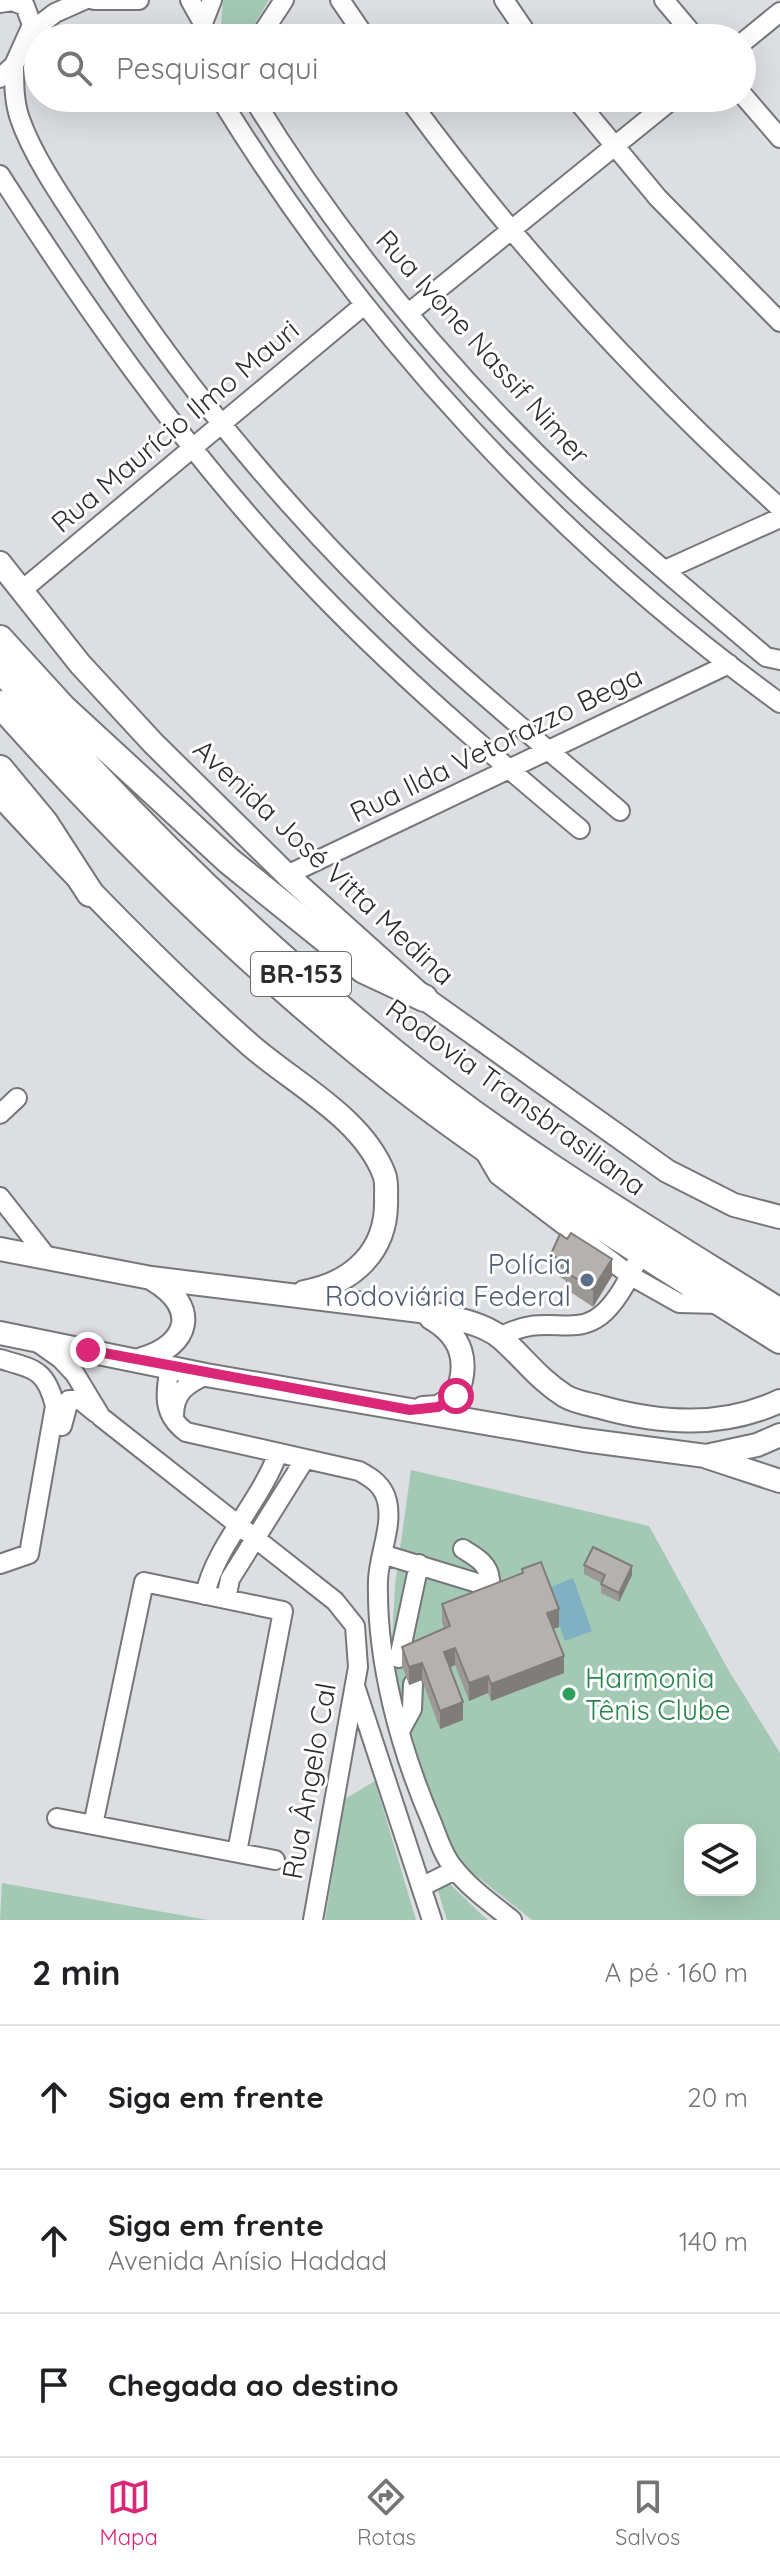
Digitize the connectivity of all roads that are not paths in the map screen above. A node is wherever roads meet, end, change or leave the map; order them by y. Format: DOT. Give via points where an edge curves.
graph roads {
  1 [pos="84,0"];
  2 [pos="94,0"];
  3 [pos="139,0"];
  4 [pos="190,0"];
  5 [pos="212,0"];
  6 [pos="284,0"];
  7 [pos="340,0"];
  8 [pos="504,0"];
  9 [pos="664,0"];
  10 [pos="0,3"];
  11 [pos="780,12"];
  12 [pos="31,24"];
  13 [pos="41,24"];
  14 [pos="200,24"];
  15 [pos="204,24"];
  16 [pos="268,24"];
  17 [pos="356,24"];
  18 [pos="520,24"];
  19 [pos="684,24"];
  20 [pos="756,32"];
  21 [pos="24,42"];
  22 [pos="7,71"];
  23 [pos="756,110"];
  24 [pos="229,112"];
  25 [pos="262,112"];
  26 [pos="419,112"];
  27 [pos="586,112"];
  28 [pos="657,112"];
  29 [pos="780,138"];
  30 [pos="614,147"];
  31 [pos="0,175"];
  32 [pos="511,230"];
  33 [pos="364,305"];
  34 [pos="410,312"];
  35 [pos="780,322"];
  36 [pos="222,423"];
  37 [pos="192,448"];
  38 [pos="780,508"];
  39 [pos="780,518"];
  40 [pos="0,563"];
  41 [pos="665,570"];
  42 [pos="21,591"];
  43 [pos="0,639"];
  44 [pos="780,660"];
  45 [pos="729,664"];
  46 [pos="0,668"];
  47 [pos="780,703"];
  48 [pos="0,704"];
  49 [pos="548,750"];
  50 [pos="0,769"];
  51 [pos="508,769"];
  52 [pos="0,795"];
  53 [pos="620,811"];
  54 [pos="580,829"];
  55 [pos="287,875"];
  56 [pos="90,893"];
  57 [pos="424,998"];
  58 [pos="17,1098"];
  59 [pos="0,1114"];
  60 [pos="0,1197"];
  61 [pos="780,1217"];
  62 [pos="3,1246"];
  63 [pos="639,1252"];
  64 [pos="47,1257"];
  65 [pos="151,1278"];
  66 [pos="283,1296"];
  67 [pos="420,1311"];
  68 [pos="780,1312"];
  69 [pos="0,1333"];
  70 [pos="500,1337"];
  71 [pos="179,1338"];
  72 [pos="33,1340"];
  73 [pos="780,1340"];
  74 [pos="0,1359"];
  75 [pos="142,1359"];
  76 [pos="170,1366"];
  77 [pos="206,1375"];
  78 [pos="780,1401"];
  79 [pos="60,1408"];
  80 [pos="410,1410"];
  81 [pos="101,1417"];
  82 [pos="174,1423"];
  83 [pos="780,1435"];
  84 [pos="278,1453"];
  85 [pos="706,1456"];
  86 [pos="305,1459"];
  87 [pos="780,1481"];
  88 [pos="239,1526"];
  89 [pos="256,1540"];
  90 [pos="463,1549"];
  91 [pos="382,1554"];
  92 [pos="0,1564"];
  93 [pos="419,1564"];
  94 [pos="205,1595"];
  95 [pos="226,1599"];
  96 [pos="381,1612"];
  97 [pos="352,1620"];
  98 [pos="360,1652"];
  99 [pos="396,1657"];
  100 [pos="354,1684"];
  101 [pos="413,1684"];
  102 [pos="400,1731"];
  103 [pos="57,1818"];
  104 [pos="93,1825"];
  105 [pos="237,1852"];
  106 [pos="275,1860"];
  107 [pos="455,1870"];
  108 [pos="421,1887"];
  109 [pos="313,1920"];
  110 [pos="432,1920"];
  111 [pos="512,1920"];
  1 -- 13 [label="street"];
  2 -- 3 [label="street"];
  4 -- 14 [label="street"];
  5 -- 15 [label="street"];
  6 -- 16 [label="street"];
  7 -- 17 [label="street"];
  8 -- 18 [label="street"];
  9 -- 19 [label="street"];
  10 -- 12 [label="street" via="25,6"];
  11 -- 20 [label="street"];
  21 -- 22 [label="street"];
  22 -- 36 [label="street" via="20,120 48,173 146,323"];
  23 -- 29 [label="street"];
  24 -- 33 [label="street"];
  25 -- 34 [label="street, Rua Ivone Nassif Nimer" via="325,207"];
  26 -- 32 [label="street"];
  27 -- 30 [label="street"];
  28 -- 30 [label="street"];
  30 -- 32 [label="street"];
  30 -- 35 [label="street" via="702,246"];
  31 -- 37 [label="street" via="79,296"];
  32 -- 34 [label="street"];
  32 -- 38 [label="street" via="639,373"];
  33 -- 36 [label="street, Rua Maurício Ilmo Mauri"];
  33 -- 45 [label="street" via="457,414 557,516"];
  34 -- 41 [label="street, Rua Ivone Nassif Nimer" via="527,443"];
  36 -- 37 [label="street, Rua Maurício Ilmo Mauri"];
  36 -- 49 [label="street" via="377,597"];
  37 -- 42 [label="street, Rua Maurício Ilmo Mauri"];
  37 -- 51 [label="street" via="330,604"];
  39 -- 41 [label="street"];
  40 -- 42 [label="main road, Avenida José Vitta Medina"];
  41 -- 44 [label="street, Rua Ivone Nassif Nimer" via="766,657"];
  42 -- 55 [label="main road, Avenida José Vitta Medina" via="153,743"];
  43 -- 57 [label="highway" via="63,708 229,861 364,970"];
  45 -- 47 [label="street"];
  45 -- 49 [label="street, Rua Ilda Vetorazzo Bega"];
  46 -- 63 [label="highway, Rodovia Transbrasiliana / BR-153" via="133,814 276,953 395,1054 516,1142"];
  48 -- 63 [label="highway, Rodovia Transbrasiliana / BR-153" via="122,837 289,994 481,1145"];
  49 -- 51 [label="street, Rua Ilda Vetorazzo Bega"];
  49 -- 53 [label="street"];
  50 -- 56 [label="highway" via="44,822"];
  51 -- 54 [label="street"];
  51 -- 55 [label="street, Rua Ilda Vetorazzo Bega"];
  52 -- 56 [label="main road"];
  55 -- 57 [label="main road, Avenida José Vitta Medina"];
  56 -- 66 [label="main road" via="251,1046 357,1134 385,1176 387,1214 371,1256 326,1288"];
  57 -- 61 [label="main road, Avenida José Vitta Medina" via="667,1171 734,1205"];
  58 -- 59 [label="street"];
  60 -- 64 [label="street"];
  62 -- 64 [label="main road"];
  63 -- 68 [label="highway, Rodovia Transbrasiliana / BR-153"];
  63 -- 70 [label="street" via="600,1318 575,1328 515,1328"];
  63 -- 73 [label="highway, Rodovia Transbrasiliana / BR-153"];
  64 -- 65 [label="main road"];
  65 -- 66 [label="main road"];
  65 -- 71 [label="main road" via="181,1305"];
  66 -- 67 [label="main road"];
  67 -- 70 [label="main road" via="461,1320"];
  67 -- 80 [label="main road" via="447,1327 458,1342 463,1371 456,1396 438,1407"];
  69 -- 72 [label="main road"];
  70 -- 78 [label="main road" via="530,1370 568,1398 632,1416 701,1422 750,1415"];
  71 -- 75 [label="main road"];
  71 -- 76 [label="main road"];
  72 -- 75 [label="main road"];
  72 -- 81 [label="street" via="75,1374"];
  74 -- 79 [label="street" via="40,1372"];
  75 -- 76 [label="main road"];
  76 -- 77 [label="main road"];
  76 -- 82 [label="street" via="166,1400"];
  77 -- 80 [label="main road"];
  77 -- 82 [label="street" via="183,1388"];
  79 -- 81 [label="street" via="76,1399"];
  79 -- 92 [label="street" via="52,1474 44,1480 29,1554"];
  80 -- 85 [label="main road"];
  81 -- 88 [label="street"];
  82 -- 84 [label="street" via="186,1432"];
  83 -- 85 [label="main road"];
  84 -- 86 [label="street"];
  84 -- 88 [label="street"];
  85 -- 87 [label="main road"];
  86 -- 89 [label="street"];
  86 -- 91 [label="street" via="376,1480 388,1503"];
  88 -- 89 [label="street"];
  88 -- 94 [label="street" via="209,1573"];
  89 -- 95 [label="street" via="230,1579"];
  89 -- 97 [label="street"];
  90 -- 93 [label="street" via="482,1561 489,1573 484,1585"];
  91 -- 93 [label="street"];
  91 -- 96 [label="street"];
  93 -- 99 [label="street"];
  94 -- 95 [label="street"];
  94 -- 104 [label="street" via="144,1582"];
  95 -- 105 [label="street" via="283,1611"];
  96 -- 97 [label="street" via="365,1625"];
  96 -- 99 [label="street"];
  97 -- 98 [label="street"];
  98 -- 99 [label="street" via="370,1646"];
  98 -- 100 [label="street, Rua Ângelo Cal"];
  99 -- 102 [label="street"];
  100 -- 108 [label="street"];
  100 -- 109 [label="street, Rua Ângelo Cal"];
  101 -- 102 [label="street" via="412,1709"];
  102 -- 107 [label="street" via="428,1815"];
  103 -- 104 [label="street"];
  104 -- 105 [label="street"];
  105 -- 106 [label="street"];
  107 -- 108 [label="street"];
  107 -- 111 [label="street"];
  108 -- 110 [label="street"];
}
